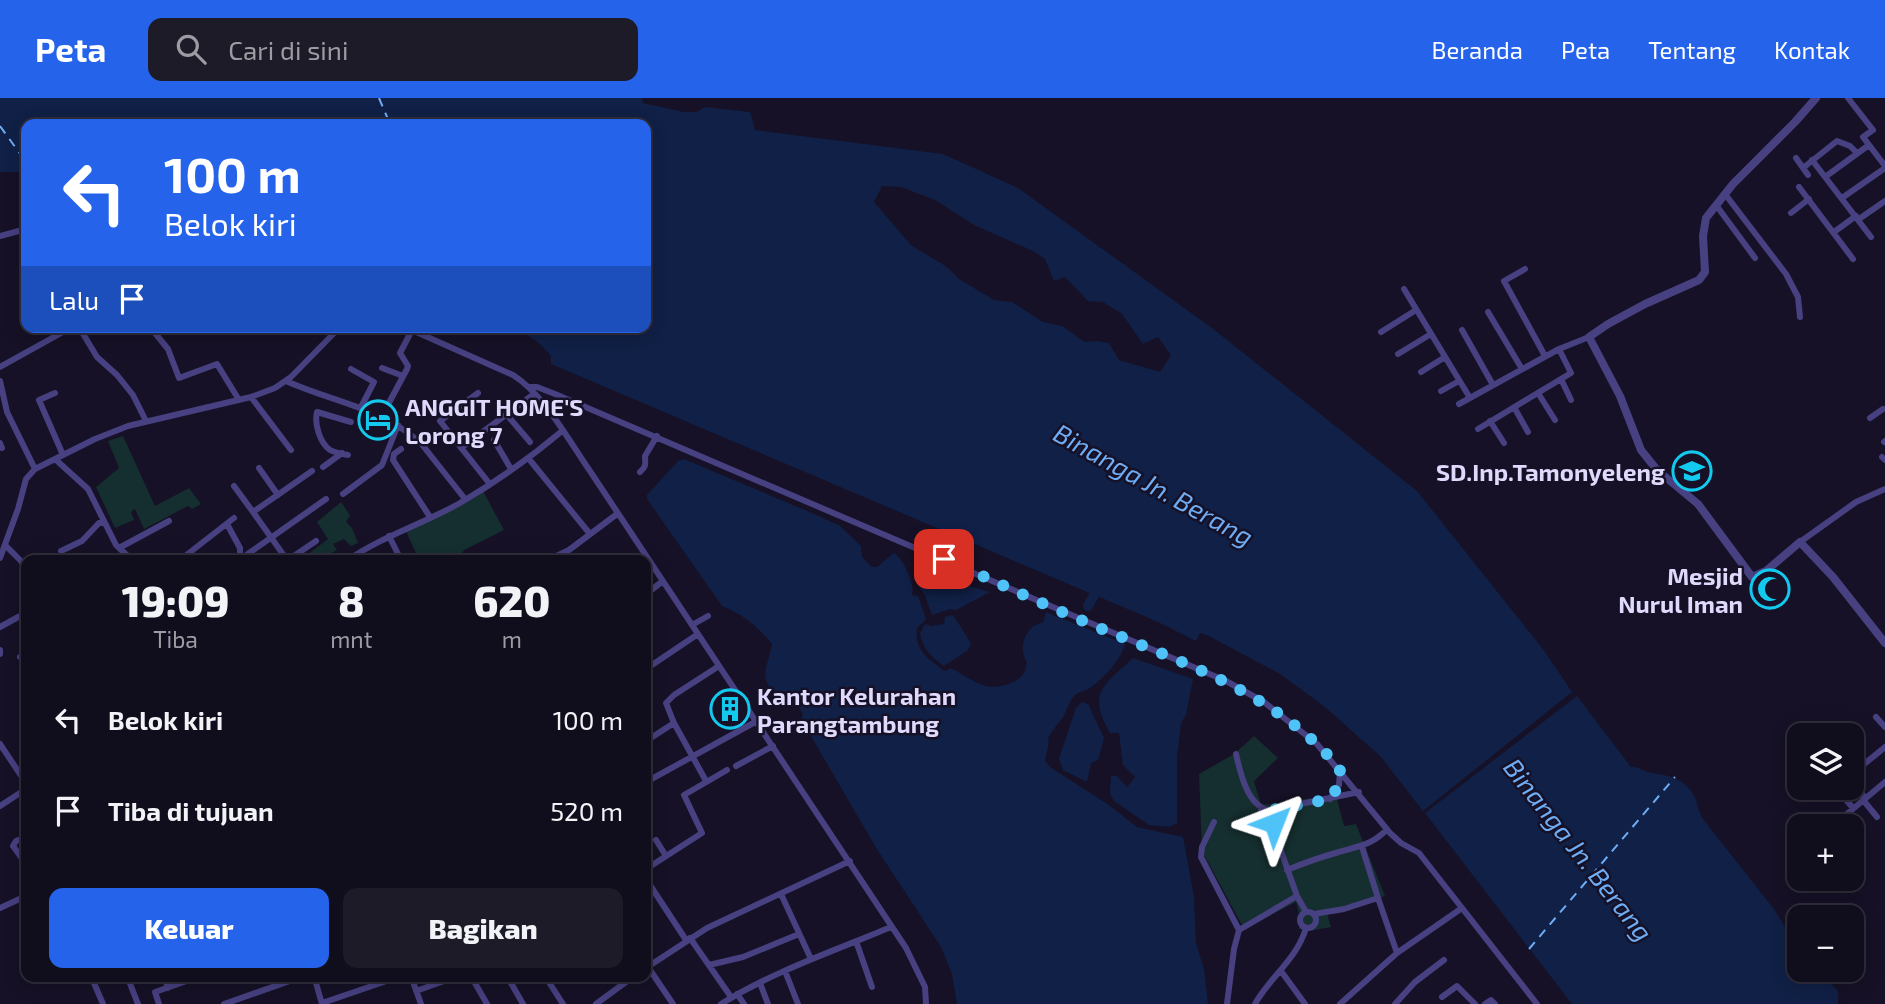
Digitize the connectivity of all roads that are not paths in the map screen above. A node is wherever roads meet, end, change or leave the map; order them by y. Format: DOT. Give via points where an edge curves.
graph roads {
  1 [pos="1816,98"];
  2 [pos="1848,98"];
  3 [pos="1869,145"];
  4 [pos="1857,153"];
  5 [pos="1796,158"];
  6 [pos="1812,160"];
  7 [pos="1885,167"];
  8 [pos="1803,168"];
  9 [pos="1808,175"];
  10 [pos="1825,177"];
  11 [pos="1799,187"];
  12 [pos="1725,194"];
  13 [pos="1842,198"];
  14 [pos="1809,199"];
  15 [pos="1885,201"];
  16 [pos="1716,205"];
  17 [pos="1791,213"];
  18 [pos="1858,218"];
  19 [pos="21,232"];
  20 [pos="1834,232"];
  21 [pos="0,236"];
  22 [pos="1871,237"];
  23 [pos="1755,258"];
  24 [pos="1853,259"];
  25 [pos="1525,269"];
  26 [pos="1404,289"];
  27 [pos="1416,310"];
  28 [pos="1488,312"];
  29 [pos="1800,317"];
  30 [pos="1462,330"];
  31 [pos="1381,332"];
  32 [pos="61,333"];
  33 [pos="83,333"];
  34 [pos="155,333"];
  35 [pos="334,333"];
  36 [pos="408,333"];
  37 [pos="418,333"];
  38 [pos="1431,334"];
  39 [pos="1589,337"];
  40 [pos="1559,349"];
  41 [pos="1398,354"];
  42 [pos="1545,356"];
  43 [pos="1445,357"];
  44 [pos="0,367"];
  45 [pos="382,368"];
  46 [pos="351,369"];
  47 [pos="1522,369"];
  48 [pos="1421,372"];
  49 [pos="403,376"];
  50 [pos="1561,379"];
  51 [pos="0,381"];
  52 [pos="286,381"];
  53 [pos="1459,381"];
  54 [pos="1493,385"];
  55 [pos="529,387"];
  56 [pos="1441,390"];
  57 [pos="55,393"];
  58 [pos="478,393"];
  59 [pos="1538,393"];
  60 [pos="534,394"];
  61 [pos="320,395"];
  62 [pos="251,397"];
  63 [pos="1470,398"];
  64 [pos="239,400"];
  65 [pos="1571,400"];
  66 [pos="1459,404"];
  67 [pos="360,407"];
  68 [pos="1514,407"];
  69 [pos="1884,407"];
  70 [pos="317,412"];
  71 [pos="507,415"];
  72 [pos="382,416"];
  73 [pos="1870,418"];
  74 [pos="1555,420"];
  75 [pos="146,421"];
  76 [pos="1490,421"];
  77 [pos="351,422"];
  78 [pos="398,425"];
  79 [pos="1478,429"];
  80 [pos="562,431"];
  81 [pos="1528,432"];
  82 [pos="657,436"];
  83 [pos="494,440"];
  84 [pos="530,442"];
  85 [pos="1504,443"];
  86 [pos="461,448"];
  87 [pos="401,449"];
  88 [pos="291,450"];
  89 [pos="63,455"];
  90 [pos="529,458"];
  91 [pos="55,459"];
  92 [pos="323,467"];
  93 [pos="259,468"];
  94 [pos="35,469"];
  95 [pos="511,469"];
  96 [pos="312,471"];
  97 [pos="640,472"];
  98 [pos="489,483"];
  99 [pos="234,486"];
  100 [pos="1885,489"];
  101 [pos="343,494"];
  102 [pos="278,495"];
  103 [pos="326,499"];
  104 [pos="466,499"];
  105 [pos="253,512"];
  106 [pos="617,514"];
  107 [pos="430,517"];
  108 [pos="234,518"];
  109 [pos="169,521"];
  110 [pos="105,523"];
  111 [pos="228,524"];
  112 [pos="590,534"];
  113 [pos="270,536"];
  114 [pos="389,536"];
  115 [pos="316,541"];
  116 [pos="1800,542"];
  117 [pos="6,546"];
  118 [pos="118,548"];
  119 [pos="61,551"];
  120 [pos="126,555"];
  121 [pos="187,555"];
  122 [pos="242,555"];
  123 [pos="247,555"];
  124 [pos="284,555"];
  125 [pos="295,555"];
  126 [pos="357,555"];
  127 [pos="398,555"];
  128 [pos="559,555"];
  129 [pos="645,555"];
  130 [pos="0,558"];
  131 [pos="21,561"];
  132 [pos="651,564"];
  133 [pos="663,581"];
  134 [pos="651,590"];
  135 [pos="708,616"];
  136 [pos="21,617"];
  137 [pos="692,625"];
  138 [pos="0,627"];
  139 [pos="698,634"];
  140 [pos="1885,643"];
  141 [pos="651,666"];
  142 [pos="719,666"];
  143 [pos="1876,718"];
  144 [pos="757,721"];
  145 [pos="674,723"];
  146 [pos="1885,727"];
  147 [pos="651,738"];
  148 [pos="0,744"];
  149 [pos="773,746"];
  150 [pos="1885,747"];
  151 [pos="1236,754"];
  152 [pos="692,757"];
  153 [pos="1864,764"];
  154 [pos="736,766"];
  155 [pos="1340,769"];
  156 [pos="727,770"];
  157 [pos="21,776"];
  158 [pos="651,779"];
  159 [pos="706,781"];
  160 [pos="1885,782"];
  161 [pos="21,792"];
  162 [pos="1359,792"];
  163 [pos="1330,799"];
  164 [pos="1864,799"];
  165 [pos="1846,800"];
  166 [pos="1863,800"];
  167 [pos="1,803"];
  168 [pos="1261,808"];
  169 [pos="1853,808"];
  170 [pos="1271,810"];
  171 [pos="1846,814"];
  172 [pos="1877,817"];
  173 [pos="1214,822"];
  174 [pos="1274,823"];
  175 [pos="1387,829"];
  176 [pos="21,839"];
  177 [pos="656,840"];
  178 [pos="1362,847"];
  179 [pos="666,856"];
  180 [pos="21,857"];
  181 [pos="850,861"];
  182 [pos="651,866"];
  183 [pos="1287,870"];
  184 [pos="651,886"];
  185 [pos="781,894"];
  186 [pos="1297,896"];
  187 [pos="21,898"];
  188 [pos="1378,898"];
  189 [pos="0,908"];
  190 [pos="1462,908"];
  191 [pos="1306,912"];
  192 [pos="1314,914"];
  193 [pos="891,927"];
  194 [pos="1306,928"];
  195 [pos="1239,930"];
  196 [pos="799,934"];
  197 [pos="688,939"];
  198 [pos="856,941"];
  199 [pos="1397,953"];
  200 [pos="811,959"];
  201 [pos="1444,960"];
  202 [pos="651,964"];
  203 [pos="709,965"];
  204 [pos="785,971"];
  205 [pos="1281,971"];
  206 [pos="651,973"];
  207 [pos="94,982"];
  208 [pos="129,982"];
  209 [pos="166,982"];
  210 [pos="185,982"];
  211 [pos="287,982"];
  212 [pos="316,982"];
  213 [pos="384,982"];
  214 [pos="413,982"];
  215 [pos="441,982"];
  216 [pos="474,982"];
  217 [pos="510,982"];
  218 [pos="550,982"];
  219 [pos="626,982"];
  220 [pos="760,983"];
  221 [pos="872,987"];
  222 [pos="168,988"];
  223 [pos="416,991"];
  224 [pos="734,996"];
  225 [pos="1442,997"];
  226 [pos="103,1004"];
  227 [pos="138,1004"];
  228 [pos="159,1004"];
  229 [pos="225,1004"];
  230 [pos="322,1004"];
  231 [pos="421,1004"];
  232 [pos="487,1004"];
  233 [pos="523,1004"];
  234 [pos="563,1004"];
  235 [pos="596,1004"];
  236 [pos="673,1004"];
  237 [pos="721,1004"];
  238 [pos="744,1004"];
  239 [pos="768,1004"];
  240 [pos="798,1004"];
  241 [pos="926,1004"];
  242 [pos="1227,1004"];
  243 [pos="1255,1004"];
  244 [pos="1305,1004"];
  245 [pos="1340,1004"];
  246 [pos="1395,1004"];
  247 [pos="1475,1004"];
  248 [pos="1485,1004"];
  249 [pos="1495,1004"];
  250 [pos="1537,1004"];
  1 -- 12 [label="street"];
  2 -- 3 [label="street" via="1873,130 1863,137"];
  3 -- 4 [label="street"];
  3 -- 7 [label="street"];
  4 -- 6 [label="street" via="1837,141"];
  4 -- 10 [label="street"];
  5 -- 8 [label="street"];
  6 -- 8 [label="street"];
  6 -- 10 [label="street"];
  7 -- 13 [label="street"];
  8 -- 9 [label="street"];
  10 -- 13 [label="street"];
  11 -- 14 [label="street"];
  12 -- 16 [label="street"];
  12 -- 29 [label="street" via="1786,274 1798,297"];
  13 -- 18 [label="street"];
  14 -- 17 [label="street"];
  14 -- 20 [label="street"];
  15 -- 18 [label="street"];
  16 -- 23 [label="street"];
  16 -- 39 [label="street" via="1703,227 1704,272 1699,280 1645,304"];
  18 -- 20 [label="street"];
  18 -- 22 [label="street"];
  19 -- 21 [label="street"];
  20 -- 24 [label="street"];
  25 -- 42 [label="street" via="1504,281"];
  26 -- 27 [label="street"];
  27 -- 31 [label="street"];
  27 -- 38 [label="street"];
  28 -- 47 [label="street"];
  30 -- 54 [label="street"];
  32 -- 44 [label="street"];
  33 -- 75 [label="street" via="97,357 132,395"];
  34 -- 64 [label="street" via="179,378 217,364"];
  35 -- 52 [label="street"];
  36 -- 49 [label="street" via="400,353 408,366"];
  37 -- 55 [label="street" via="503,370"];
  38 -- 41 [label="street"];
  38 -- 43 [label="street"];
  39 -- 40 [label="street"];
  39 -- 116 [label="street" via="1641,450 1698,504 1752,577"];
  40 -- 42 [label="street"];
  40 -- 50 [label="street" via="1571,373"];
  42 -- 47 [label="street"];
  43 -- 48 [label="street"];
  43 -- 53 [label="street"];
  45 -- 49 [label="street"];
  46 -- 67 [label="street" via="374,382"];
  47 -- 54 [label="street"];
  49 -- 72 [label="street"];
  50 -- 59 [label="street"];
  50 -- 65 [label="street"];
  51 -- 94 [label="street" via="7,412"];
  52 -- 61 [label="street"];
  52 -- 62 [label="street"];
  53 -- 56 [label="street"];
  53 -- 63 [label="street"];
  54 -- 63 [label="street"];
  55 -- 60 [label="street"];
  55 -- 82 [label="street"];
  57 -- 89 [label="street" via="39,400"];
  58 -- 86 [label="street" via="440,421"];
  59 -- 68 [label="street"];
  59 -- 74 [label="street"];
  60 -- 71 [label="street"];
  60 -- 80 [label="street"];
  61 -- 67 [label="street"];
  61 -- 70 [label="street"];
  62 -- 64 [label="street"];
  62 -- 88 [label="street"];
  63 -- 66 [label="street"];
  64 -- 75 [label="street"];
  67 -- 72 [label="street"];
  68 -- 76 [label="street"];
  68 -- 81 [label="street"];
  69 -- 73 [label="street"];
  70 -- 77 [label="street"];
  70 -- 92 [label="street" via="315,422 323,441 331,450 345,454"];
  71 -- 84 [label="street"];
  71 -- 86 [label="street"];
  72 -- 78 [label="street"];
  75 -- 89 [label="street"];
  76 -- 79 [label="street"];
  76 -- 85 [label="street"];
  78 -- 101 [label="street" via="382,465"];
  78 -- 104 [label="street" via="418,441"];
  80 -- 90 [label="street"];
  80 -- 106 [label="street"];
  82 -- 97 [label="street"];
  82 -- 155 [label="street" via="1206,672 1264,702 1317,744"];
  83 -- 95 [label="street"];
  86 -- 98 [label="street"];
  87 -- 107 [label="street" via="393,460"];
  89 -- 91 [label="street"];
  90 -- 95 [label="street"];
  90 -- 112 [label="street"];
  91 -- 94 [label="street"];
  91 -- 110 [label="street" via="88,489"];
  93 -- 102 [label="street"];
  94 -- 117 [label="street" via="26,479"];
  95 -- 98 [label="street"];
  96 -- 102 [label="street"];
  98 -- 104 [label="street"];
  99 -- 105 [label="street"];
  100 -- 116 [label="street" via="1856,502"];
  102 -- 105 [label="street"];
  103 -- 113 [label="street"];
  104 -- 107 [label="street"];
  105 -- 113 [label="street"];
  106 -- 112 [label="street"];
  106 -- 129 [label="street"];
  107 -- 114 [label="street"];
  108 -- 111 [label="street"];
  109 -- 118 [label="street"];
  110 -- 118 [label="street"];
  110 -- 119 [label="street"];
  111 -- 121 [label="street"];
  111 -- 122 [label="street"];
  112 -- 128 [label="street"];
  113 -- 123 [label="street"];
  113 -- 124 [label="street"];
  114 -- 126 [label="street"];
  114 -- 127 [label="street"];
  115 -- 125 [label="street"];
  116 -- 140 [label="street"];
  117 -- 130 [label="street"];
  117 -- 131 [label="street"];
  118 -- 120 [label="street"];
  132 -- 133 [label="street"];
  133 -- 134 [label="street"];
  133 -- 137 [label="street"];
  135 -- 137 [label="street"];
  136 -- 138 [label="street"];
  137 -- 139 [label="street"];
  139 -- 141 [label="street"];
  139 -- 142 [label="street"];
  142 -- 144 [label="street"];
  142 -- 145 [label="street" via="667,701"];
  143 -- 146 [label="street"];
  144 -- 149 [label="street"];
  144 -- 152 [label="street"];
  145 -- 147 [label="street"];
  145 -- 152 [label="street"];
  148 -- 157 [label="street"];
  149 -- 154 [label="street"];
  149 -- 181 [label="street"];
  150 -- 153 [label="street"];
  151 -- 168 [label="street" via="1247,788"];
  152 -- 158 [label="street"];
  152 -- 159 [label="street"];
  155 -- 162 [label="street"];
  155 -- 163 [label="street" via="1339,785"];
  156 -- 159 [label="street"];
  159 -- 179 [label="street" via="684,795 702,833"];
  160 -- 164 [label="street"];
  161 -- 167 [label="street"];
  162 -- 163 [label="street"];
  162 -- 175 [label="street"];
  163 -- 170 [label="street"];
  164 -- 172 [label="street"];
  165 -- 169 [label="street"];
  166 -- 169 [label="street"];
  168 -- 170 [label="street"];
  168 -- 174 [label="street" via="1261,816"];
  169 -- 171 [label="street"];
  170 -- 174 [label="street"];
  173 -- 195 [label="street" via="1201,857"];
  174 -- 183 [label="street"];
  175 -- 178 [label="street"];
  175 -- 190 [label="street" via="1419,853"];
  176 -- 180 [label="street" via="13,846"];
  177 -- 179 [label="street"];
  178 -- 183 [label="street"];
  178 -- 188 [label="street"];
  179 -- 182 [label="street"];
  181 -- 185 [label="street"];
  181 -- 193 [label="street"];
  183 -- 186 [label="street"];
  184 -- 197 [label="street"];
  185 -- 196 [label="street"];
  185 -- 197 [label="street"];
  186 -- 191 [label="street"];
  186 -- 195 [label="street"];
  187 -- 189 [label="street"];
  188 -- 192 [label="street"];
  188 -- 199 [label="street"];
  190 -- 199 [label="street"];
  190 -- 250 [label="street"];
  191 -- 192 [label="street"];
  191 -- 194 [label="street" via="1300,921"];
  192 -- 194 [label="street" via="1315,925"];
  193 -- 198 [label="street"];
  193 -- 241 [label="street" via="917,967"];
  194 -- 205 [label="street"];
  195 -- 242 [label="street"];
  196 -- 200 [label="street"];
  196 -- 203 [label="street" via="743,957"];
  197 -- 202 [label="street"];
  197 -- 203 [label="street"];
  198 -- 200 [label="street"];
  198 -- 221 [label="street"];
  199 -- 245 [label="street"];
  200 -- 204 [label="street"];
  201 -- 246 [label="street"];
  203 -- 224 [label="street"];
  204 -- 220 [label="street"];
  204 -- 240 [label="street"];
  205 -- 243 [label="street"];
  205 -- 244 [label="street"];
  206 -- 236 [label="street"];
  207 -- 226 [label="street"];
  208 -- 227 [label="street"];
  209 -- 222 [label="street"];
  210 -- 222 [label="street"];
  211 -- 229 [label="street"];
  212 -- 230 [label="street"];
  213 -- 230 [label="street"];
  214 -- 223 [label="street"];
  215 -- 223 [label="street"];
  216 -- 232 [label="street"];
  217 -- 233 [label="street"];
  218 -- 234 [label="street"];
  219 -- 235 [label="street"];
  220 -- 224 [label="street"];
  220 -- 239 [label="street"];
  222 -- 228 [label="street" via="155,992"];
  223 -- 231 [label="street"];
  224 -- 237 [label="street"];
  224 -- 238 [label="street"];
  225 -- 247 [label="street" via="1457,986"];
  248 -- 249 [label="street" via="1491,999"];
}
